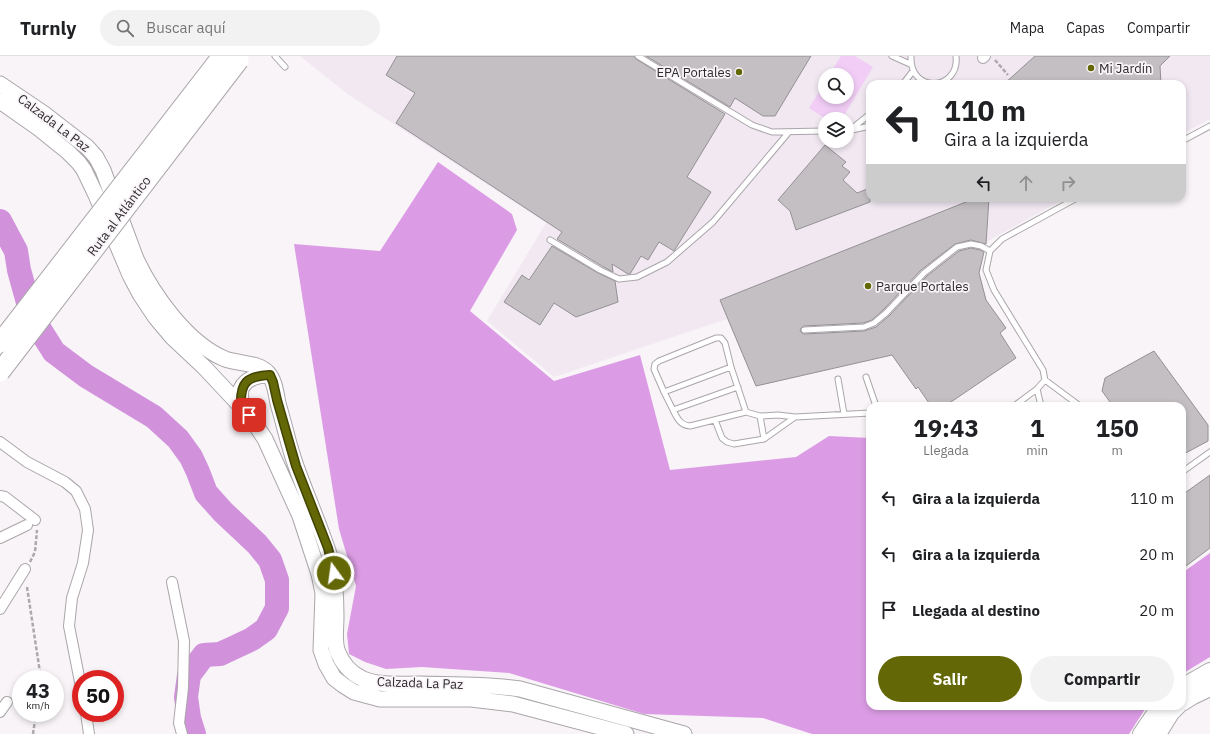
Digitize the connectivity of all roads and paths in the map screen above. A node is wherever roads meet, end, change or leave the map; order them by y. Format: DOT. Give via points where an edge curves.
graph roads {
  1 [pos="275,56"];
  2 [pos="638,56"];
  3 [pos="892,56"];
  4 [pos="911,56"];
  5 [pos="956,56"];
  6 [pos="987,56"];
  7 [pos="230,58"];
  8 [pos="910,64"];
  9 [pos="285,67"];
  10 [pos="913,71"];
  11 [pos="1008,75"];
  12 [pos="906,80"];
  13 [pos="920,80"];
  14 [pos="946,80"];
  15 [pos="0,84"];
  16 [pos="0,101"];
  17 [pos="866,117"];
  18 [pos="854,126"];
  19 [pos="1210,126"];
  20 [pos="866,127"];
  21 [pos="854,129"];
  22 [pos="818,131"];
  23 [pos="789,132"];
  24 [pos="1186,139"];
  25 [pos="1070,202"];
  26 [pos="550,240"];
  27 [pos="990,251"];
  28 [pos="804,330"];
  29 [pos="0,343"];
  30 [pos="731,367"];
  31 [pos="0,372"];
  32 [pos="270,375"];
  33 [pos="866,377"];
  34 [pos="838,379"];
  35 [pos="1045,380"];
  36 [pos="738,387"];
  37 [pos="1037,389"];
  38 [pos="664,392"];
  39 [pos="875,402"];
  40 [pos="1019,402"];
  41 [pos="1039,402"];
  42 [pos="1075,402"];
  43 [pos="241,406"];
  44 [pos="673,410"];
  45 [pos="746,412"];
  46 [pos="866,413"];
  47 [pos="844,414"];
  48 [pos="760,416"];
  49 [pos="796,417"];
  50 [pos="715,420"];
  51 [pos="764,439"];
  52 [pos="0,442"];
  53 [pos="1210,452"];
  54 [pos="1186,469"];
  55 [pos="0,496"];
  56 [pos="31,522"];
  57 [pos="0,538"];
  58 [pos="25,569"];
  59 [pos="172,582"];
  60 [pos="0,609"];
  61 [pos="40,670"];
  62 [pos="78,670"];
  63 [pos="1210,671"];
  64 [pos="1186,685"];
  65 [pos="1210,688"];
  66 [pos="1186,700"];
  67 [pos="7,702"];
  68 [pos="1157,710"];
  69 [pos="1174,710"];
  70 [pos="0,712"];
  71 [pos="35,722"];
  72 [pos="87,722"];
  73 [pos="33,734"];
  74 [pos="89,734"];
  75 [pos="182,734"];
  76 [pos="626,734"];
  77 [pos="684,734"];
  78 [pos="1141,734"];
  79 [pos="1158,734"];
  1 -- 9 [label="lane"];
  2 -- 23 [label="lane" via="752,125 772,132"];
  3 -- 8 [label="lane"];
  4 -- 8 [label="lane"];
  5 -- 14 [label="lane" via="955,69"];
  6 -- 11 [label="path"];
  7 -- 29 [label="highway, Ruta al Atlántico, bridge"];
  7 -- 31 [label="highway, Ruta al Atlántico, bridge"];
  8 -- 10 [label="lane"];
  10 -- 12 [label="lane"];
  10 -- 13 [label="lane"];
  15 -- 32 [label="main road, Calzada La Paz" via="59,124 96,157 142,272 184,329 226,359 260,367"];
  16 -- 43 [label="main road, Calzada La Paz" via="37,127 79,163 140,294 172,337"];
  17 -- 18 [label="lane"];
  19 -- 24 [label="lane"];
  20 -- 21 [label="lane"];
  22 -- 23 [label="lane"];
  23 -- 26 [label="lane" via="713,222 667,262 637,277 619,279"];
  25 -- 27 [label="lane" via="1002,239"];
  27 -- 28 [label="lane" via="971,244 957,247 924,273 874,323 864,327"];
  27 -- 35 [label="lane" via="986,270 994,290 1043,370"];
  30 -- 36 [label="lane"];
  30 -- 38 [label="lane"];
  30 -- 38 [label="lane" via="725,343 721,338 716,338 655,364 654,369"];
  32 -- 43 [label="main road" via="260,375 246,383 242,389"];
  32 -- 77 [label="main road, Calzada La Paz" via="296,466 331,560 335,588 336,643 341,659 349,670 363,679 377,683 474,685 520,689"];
  33 -- 39 [label="lane"];
  34 -- 47 [label="lane"];
  35 -- 37 [label="lane"];
  35 -- 42 [label="lane"];
  36 -- 44 [label="lane"];
  36 -- 45 [label="lane"];
  37 -- 40 [label="lane"];
  37 -- 41 [label="lane"];
  38 -- 44 [label="lane"];
  43 -- 76 [label="main road, Calzada La Paz" via="266,439 300,516 323,593 323,659 338,682 354,692 380,698 471,699 513,704"];
  44 -- 50 [label="lane" via="684,426"];
  45 -- 48 [label="lane"];
  45 -- 50 [label="lane"];
  46 -- 47 [label="lane"];
  47 -- 49 [label="lane"];
  48 -- 49 [label="lane"];
  48 -- 51 [label="lane"];
  49 -- 51 [label="lane"];
  50 -- 51 [label="lane" via="726,442 734,444"];
  52 -- 62 [label="street" via="27,462 65,482 76,491 85,509 88,530 83,563 72,598 70,626"];
  53 -- 54 [label="lane"];
  55 -- 56 [label="street"];
  56 -- 57 [label="street"];
  56 -- 58 [label="path" via="37,530 35,552"];
  58 -- 60 [label="street"];
  58 -- 61 [label="path"];
  59 -- 75 [label="street" via="184,641 179,723"];
  63 -- 64 [label="main road"];
  65 -- 66 [label="main road"];
  67 -- 70 [label="street"];
  68 -- 78 [label="main road"];
  69 -- 79 [label="main road"];
  71 -- 73 [label="path"];
  72 -- 74 [label="street"];
}
